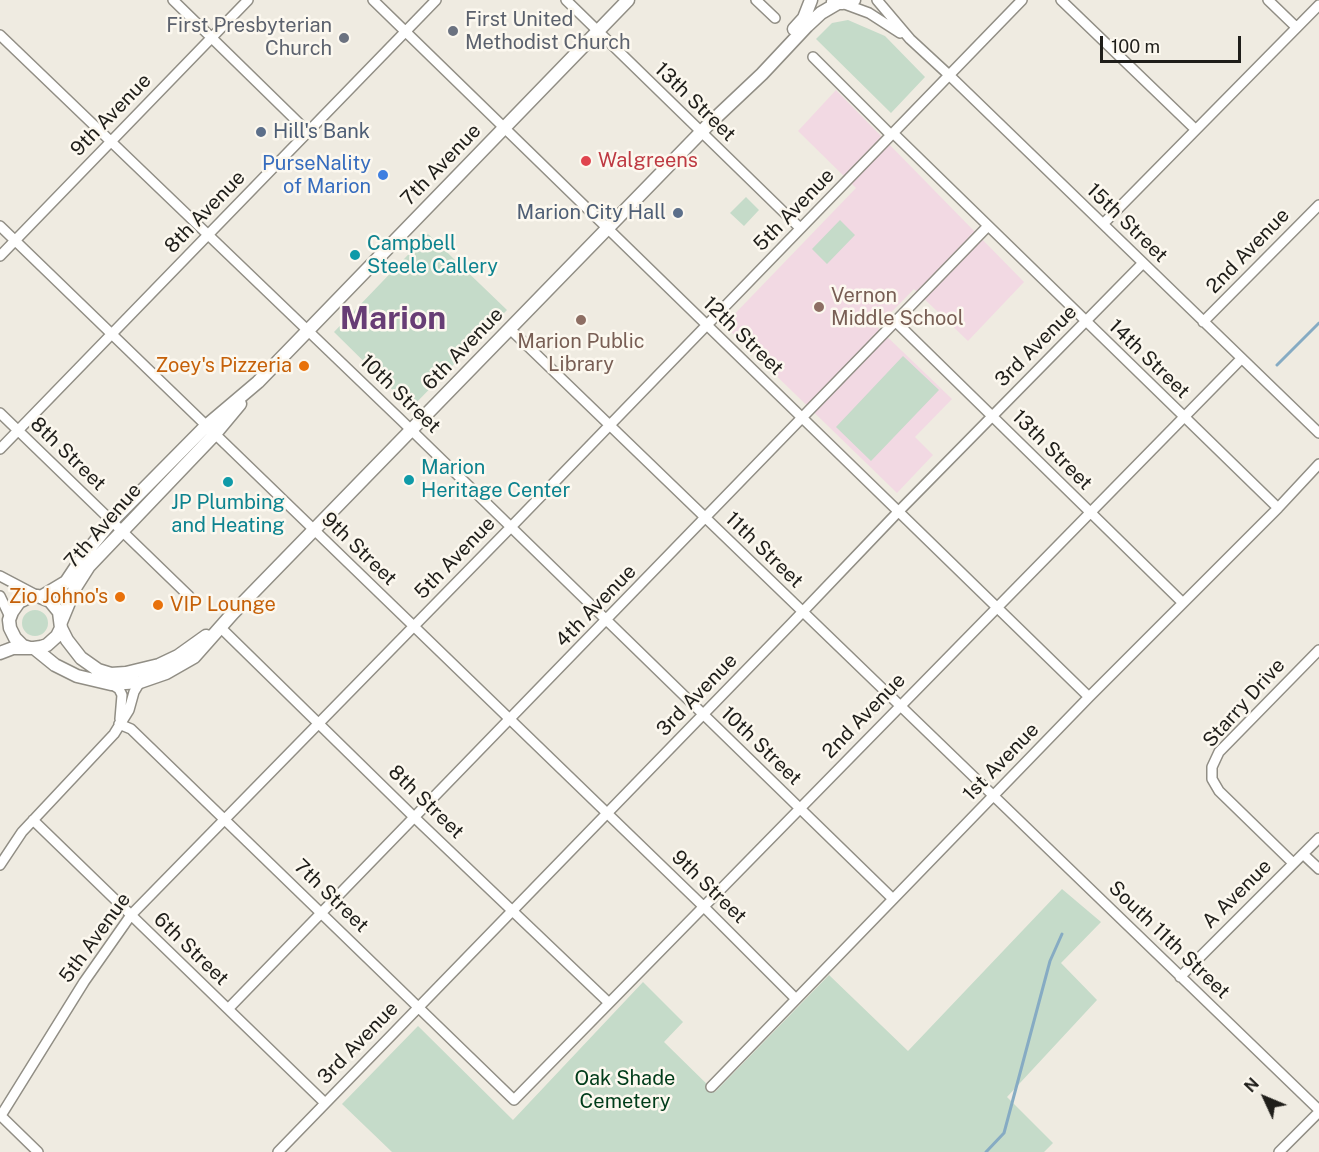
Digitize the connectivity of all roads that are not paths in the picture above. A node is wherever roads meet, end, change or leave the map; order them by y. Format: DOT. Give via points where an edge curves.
graph roads {
  1 [pos="173,0"];
  2 [pos="248,0"];
  3 [pos="373,0"];
  4 [pos="436,0"];
  5 [pos="566,0"];
  6 [pos="628,0"];
  7 [pos="756,0"];
  8 [pos="811,0"];
  9 [pos="877,0"];
  10 [pos="1022,0"];
  11 [pos="1061,0"];
  12 [pos="1268,0"];
  13 [pos="841,1"];
  14 [pos="1319,5"];
  15 [pos="774,18"];
  16 [pos="1296,27"];
  17 [pos="597,31"];
  18 [pos="406,32"];
  19 [pos="3,38"];
  20 [pos="211,38"];
  21 [pos="910,39"];
  22 [pos="813,57"];
  23 [pos="949,75"];
  24 [pos="735,98"];
  25 [pos="504,128"];
  26 [pos="1195,129"];
  27 [pos="308,132"];
  28 [pos="701,132"];
  29 [pos="892,134"];
  30 [pos="111,141"];
  31 [pos="1319,204"];
  32 [pos="1103,224"];
  33 [pos="0,226"];
  34 [pos="988,226"];
  35 [pos="800,228"];
  36 [pos="607,229"];
  37 [pos="208,235"];
  38 [pos="15,241"];
  39 [pos="0,256"];
  40 [pos="1143,263"];
  41 [pos="1085,321"];
  42 [pos="896,322"];
  43 [pos="1203,322"];
  44 [pos="707,326"];
  45 [pos="510,328"];
  46 [pos="308,331"];
  47 [pos="112,335"];
  48 [pos="1240,359"];
  49 [pos="0,413"];
  50 [pos="992,416"];
  51 [pos="1183,417"];
  52 [pos="802,418"];
  53 [pos="609,424"];
  54 [pos="18,430"];
  55 [pos="210,430"];
  56 [pos="412,431"];
  57 [pos="1319,433"];
  58 [pos="0,449"];
  59 [pos="1319,464"];
  60 [pos="1278,508"];
  61 [pos="898,512"];
  62 [pos="1088,512"];
  63 [pos="706,519"];
  64 [pos="117,526"];
  65 [pos="510,528"];
  66 [pos="314,530"];
  67 [pos="0,576"];
  68 [pos="0,596"];
  69 [pos="189,596"];
  70 [pos="39,597"];
  71 [pos="1183,603"];
  72 [pos="996,607"];
  73 [pos="803,612"];
  74 [pos="9,619"];
  75 [pos="606,621"];
  76 [pos="61,625"];
  77 [pos="220,627"];
  78 [pos="413,627"];
  79 [pos="0,631"];
  80 [pos="34,650"];
  81 [pos="1319,650"];
  82 [pos="0,653"];
  83 [pos="0,659"];
  84 [pos="140,682"];
  85 [pos="111,684"];
  86 [pos="1089,697"];
  87 [pos="900,705"];
  88 [pos="703,715"];
  89 [pos="509,720"];
  90 [pos="319,722"];
  91 [pos="119,724"];
  92 [pos="994,796"];
  93 [pos="799,808"];
  94 [pos="607,813"];
  95 [pos="415,818"];
  96 [pos="225,819"];
  97 [pos="33,820"];
  98 [pos="1319,837"];
  99 [pos="1303,854"];
  100 [pos="1293,863"];
  101 [pos="0,865"];
  102 [pos="1319,869"];
  103 [pos="893,899"];
  104 [pos="703,906"];
  105 [pos="513,911"];
  106 [pos="321,913"];
  107 [pos="130,915"];
  108 [pos="1180,977"];
  109 [pos="796,999"];
  110 [pos="608,1002"];
  111 [pos="418,1008"];
  112 [pos="228,1009"];
  113 [pos="711,1087"];
  114 [pos="514,1100"];
  115 [pos="325,1103"];
  116 [pos="1319,1111"];
  117 [pos="0,1116"];
  118 [pos="38,1152"];
  119 [pos="278,1152"];
  120 [pos="1279,1152"];
  1 -- 20 [label="street"];
  2 -- 20 [label="street, 9th Avenue"];
  3 -- 18 [label="street, 12th Street"];
  4 -- 18 [label="street, 8th Avenue"];
  5 -- 17 [label="street, 13th Street"];
  6 -- 17 [label="main road, 7th Avenue"];
  7 -- 15 [label="street"];
  8 -- 24 [label="main road, 6th Avenue" via="804,18"];
  9 -- 21 [label="street, 15th Street"];
  10 -- 23 [label="street, 5th Avenue"];
  11 -- 26 [label="street"];
  12 -- 16 [label="street"];
  13 -- 21 [label="street, 15th Street"];
  13 -- 24 [label="main road, 6th Avenue" via="820,14"];
  14 -- 16 [label="street"];
  16 -- 26 [label="street"];
  17 -- 25 [label="main road, 7th Avenue"];
  17 -- 28 [label="street, 13th Street"];
  18 -- 25 [label="street, 12th Street"];
  18 -- 27 [label="street, 8th Avenue"];
  19 -- 30 [label="street, 10th Street"];
  20 -- 27 [label="street"];
  20 -- 30 [label="street, 9th Avenue"];
  21 -- 23 [label="street, 15th Street"];
  22 -- 29 [label="street, 14th Street"];
  23 -- 29 [label="street, 5th Avenue"];
  23 -- 32 [label="street, 15th Street"];
  24 -- 28 [label="main road, 6th Avenue"];
  25 -- 36 [label="street, 12th Street"];
  25 -- 46 [label="main road, 7th Avenue"];
  26 -- 32 [label="street"];
  27 -- 37 [label="street, 8th Avenue"];
  28 -- 35 [label="street, 13th Street"];
  28 -- 36 [label="main road, 6th Avenue"];
  29 -- 34 [label="street, 14th Street"];
  29 -- 35 [label="street, 5th Avenue"];
  30 -- 37 [label="street, 10th Street"];
  30 -- 38 [label="street, 9th Avenue"];
  31 -- 43 [label="street, 2nd Avenue"];
  32 -- 40 [label="street, 15th Street"];
  33 -- 38 [label="street, 9th Street"];
  34 -- 41 [label="street, 14th Street"];
  34 -- 42 [label="street, 4th Avenue"];
  35 -- 44 [label="street, 5th Avenue"];
  36 -- 44 [label="street, 12th Street"];
  36 -- 45 [label="main road, 6th Avenue"];
  37 -- 46 [label="street, 10th Street"];
  37 -- 47 [label="street, 8th Avenue"];
  38 -- 39 [label="street, 9th Avenue"];
  38 -- 47 [label="street, 9th Street"];
  40 -- 41 [label="street, 3rd Avenue"];
  40 -- 43 [label="street, 15th Street"];
  41 -- 50 [label="street, 3rd Avenue"];
  41 -- 51 [label="street, 14th Street"];
  42 -- 50 [label="street, 13th Street"];
  42 -- 52 [label="street, 4th Avenue"];
  43 -- 48 [label="street, 15th Street"];
  44 -- 52 [label="street, 12th Street"];
  44 -- 53 [label="street, 5th Avenue"];
  45 -- 53 [label="street, 11th Street"];
  45 -- 56 [label="main road, 6th Avenue"];
  46 -- 55 [label="main road, 7th Avenue"];
  46 -- 56 [label="street, 10th Street"];
  47 -- 54 [label="street, 8th Avenue"];
  47 -- 55 [label="street, 9th Street"];
  48 -- 51 [label="street, 2nd Avenue"];
  48 -- 57 [label="street, 15th Street"];
  49 -- 54 [label="street, 8th Street"];
  50 -- 61 [label="street, 3rd Avenue"];
  50 -- 62 [label="street, 13th Street"];
  51 -- 60 [label="street, 14th Street"];
  51 -- 62 [label="street, 2nd Avenue"];
  52 -- 61 [label="street, 12th Street"];
  52 -- 63 [label="street, 4th Avenue"];
  53 -- 63 [label="street, 11th Street"];
  53 -- 65 [label="street, 5th Avenue"];
  54 -- 58 [label="street, 8th Avenue"];
  54 -- 64 [label="street, 8th Street"];
  55 -- 64 [label="main road, 7th Avenue"];
  55 -- 66 [label="street, 9th Street"];
  56 -- 65 [label="street, 10th Street"];
  56 -- 66 [label="main road, 6th Avenue"];
  59 -- 60 [label="street, 1st Avenue"];
  60 -- 71 [label="street, 1st Avenue"];
  61 -- 72 [label="street, 12th Street"];
  61 -- 73 [label="street, 3rd Avenue"];
  62 -- 71 [label="street, 13th Street"];
  62 -- 72 [label="street, 2nd Avenue"];
  63 -- 73 [label="street, 11th Street"];
  63 -- 75 [label="street, 4th Avenue"];
  64 -- 69 [label="street, 8th Street"];
  64 -- 70 [label="main road, 7th Avenue" via="84,555 61,587"];
  64 -- 76 [label="main road, 7th Avenue" via="82,576"];
  65 -- 75 [label="street, 10th Street"];
  65 -- 78 [label="street, 5th Avenue"];
  66 -- 77 [label="main road, 6th Avenue"];
  66 -- 78 [label="street, 9th Street"];
  67 -- 70 [label="street"];
  68 -- 74 [label="street"];
  70 -- 74 [label="main road" via="19,602"];
  70 -- 76 [label="main road" via="53,604"];
  71 -- 86 [label="street, 1st Avenue"];
  72 -- 86 [label="street, 12th Street"];
  72 -- 87 [label="street, 2nd Avenue"];
  73 -- 87 [label="street, 11th Street"];
  73 -- 88 [label="street, 3rd Avenue"];
  74 -- 79 [label="main road"];
  74 -- 80 [label="main road" via="15,638"];
  75 -- 88 [label="street, 10th Street"];
  75 -- 89 [label="street, 4th Avenue"];
  76 -- 77 [label="main road, 6th Avenue" via="71,647 88,664 105,673 126,673 159,665"];
  76 -- 80 [label="main road" via="53,641"];
  77 -- 84 [label="main road, 6th Avenue" via="187,662"];
  77 -- 90 [label="street, 8th Street"];
  78 -- 89 [label="street, 9th Street"];
  78 -- 90 [label="street, 5th Avenue"];
  80 -- 82 [label="main road" via="13,648"];
  80 -- 83 [label="main road"];
  80 -- 85 [label="main road" via="77,676"];
  81 -- 100 [label="street, Starry Drive" via="1219,752 1212,766 1212,780 1219,791"];
  84 -- 85 [label="main road"];
  84 -- 91 [label="street"];
  85 -- 91 [label="street" via="122,695"];
  86 -- 92 [label="street, 1st Avenue"];
  87 -- 92 [label="street, 11th Street"];
  87 -- 93 [label="street, 2nd Avenue"];
  88 -- 93 [label="street, 10th Street"];
  88 -- 94 [label="street, 3rd Avenue"];
  89 -- 94 [label="street, 9th Street"];
  89 -- 95 [label="street, 4th Avenue"];
  90 -- 95 [label="street, 8th Street"];
  90 -- 96 [label="street, 5th Avenue"];
  91 -- 96 [label="street, 7th Street" via="131,729"];
  91 -- 97 [label="street" via="103,747"];
  92 -- 103 [label="street, 1st Avenue"];
  92 -- 108 [label="street, South 11th Street"];
  93 -- 103 [label="street, 10th Street"];
  93 -- 104 [label="street, 2nd Avenue"];
  94 -- 104 [label="street, 9th Street"];
  94 -- 105 [label="street, 3rd Avenue"];
  95 -- 105 [label="street, 8th Street"];
  95 -- 106 [label="street, 4th Avenue"];
  96 -- 106 [label="street, 7th Street"];
  96 -- 107 [label="street, 5th Avenue"];
  97 -- 101 [label="street"];
  97 -- 107 [label="street, 6th Street"];
  98 -- 99 [label="street, A Avenue"];
  99 -- 100 [label="street, A Avenue"];
  99 -- 102 [label="street"];
  100 -- 108 [label="street, A Avenue"];
  103 -- 109 [label="street, 1st Avenue"];
  104 -- 109 [label="street, 9th Street"];
  104 -- 110 [label="street, 2nd Avenue"];
  105 -- 110 [label="street, 8th Street"];
  105 -- 111 [label="street, 3rd Avenue"];
  106 -- 111 [label="street, 7th Street"];
  106 -- 112 [label="street, 4th Avenue"];
  107 -- 112 [label="street, 6th Street"];
  107 -- 117 [label="street, 5th Avenue"];
  108 -- 116 [label="street, South 11th Street"];
  109 -- 113 [label="street, 1st Avenue"];
  110 -- 114 [label="street, 2nd Avenue"];
  111 -- 114 [label="street, 7th Street"];
  111 -- 115 [label="street, 3rd Avenue"];
  112 -- 115 [label="street, 6th Street"];
  115 -- 119 [label="street, 3rd Avenue"];
  116 -- 120 [label="street"];
  117 -- 118 [label="street"];
}
